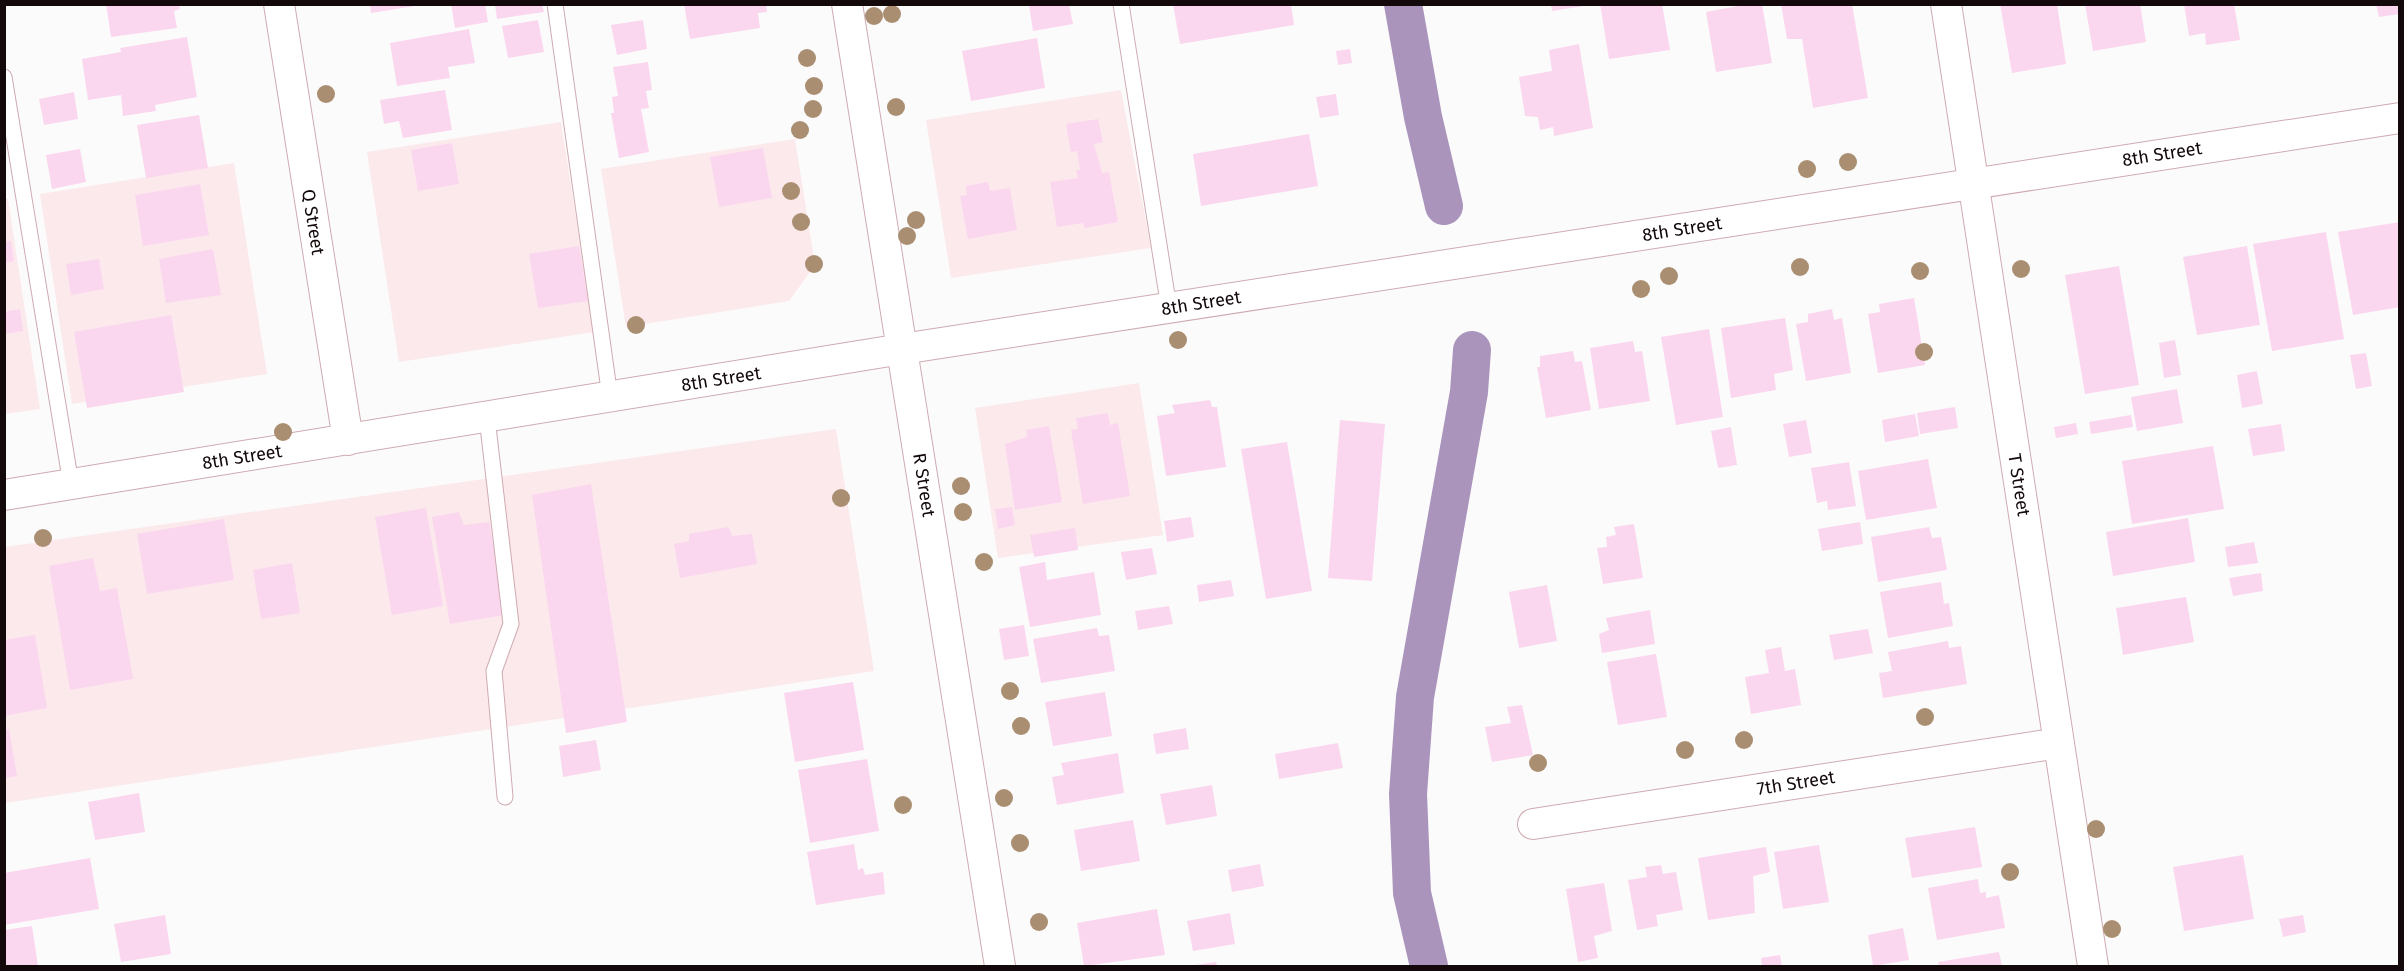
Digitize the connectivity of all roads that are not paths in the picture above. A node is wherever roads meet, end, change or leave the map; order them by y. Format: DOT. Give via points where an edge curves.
graph roads {
  1 [pos="279,4"];
  2 [pos="555,4"];
  3 [pos="847,4"];
  4 [pos="1121,4"];
  5 [pos="1946,4"];
  6 [pos="4,77"];
  7 [pos="2400,118"];
  8 [pos="1973,183"];
  9 [pos="1169,308"];
  10 [pos="902,349"];
  11 [pos="610,397"];
  12 [pos="487,418"];
  13 [pos="348,440"];
  14 [pos="71,484"];
  15 [pos="4,495"];
  16 [pos="2059,743"];
  17 [pos="505,797"];
  18 [pos="1533,824"];
  19 [pos="1000,966"];
  20 [pos="2093,966"];
  1 -- 13 [label="street, Q Street"];
  2 -- 11 [label="lane"];
  3 -- 10 [label="street, R Street"];
  4 -- 9 [label="lane"];
  5 -- 8 [label="street, T Street"];
  6 -- 14 [label="lane"];
  7 -- 8 [label="street, 8th Street"];
  8 -- 9 [label="street, 8th Street"];
  8 -- 16 [label="street, T Street"];
  9 -- 10 [label="street, 8th Street"];
  10 -- 11 [label="street, 8th Street"];
  10 -- 19 [label="street, R Street"];
  11 -- 12 [label="street, 8th Street"];
  12 -- 13 [label="street, 8th Street"];
  12 -- 17 [label="lane" via="511,624 494,671"];
  13 -- 14 [label="street, 8th Street"];
  14 -- 15 [label="street, 8th Street"];
  16 -- 18 [label="street, 7th Street"];
  16 -- 20 [label="street, T Street"];
}
